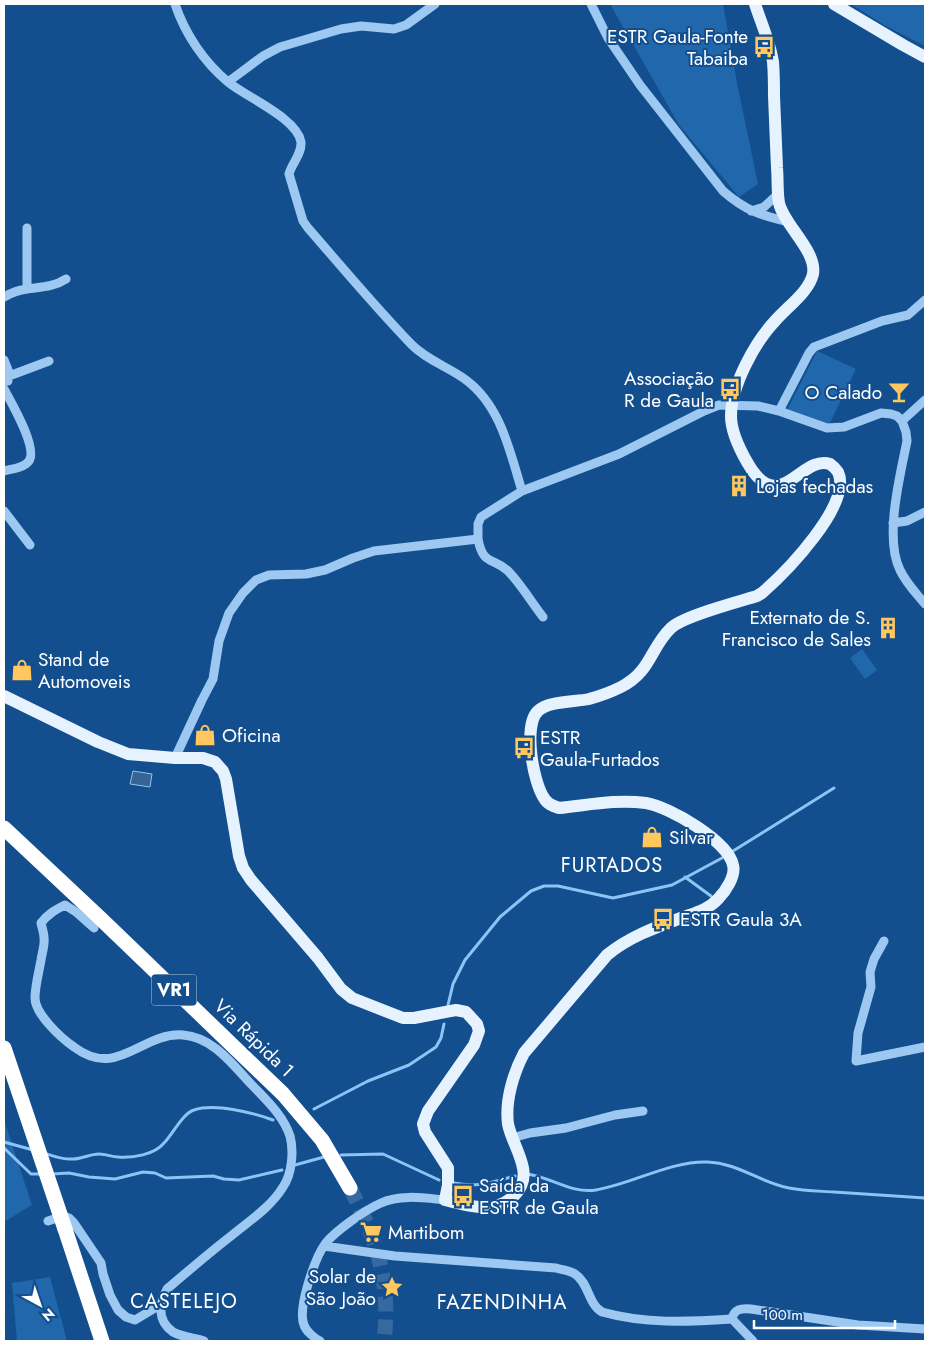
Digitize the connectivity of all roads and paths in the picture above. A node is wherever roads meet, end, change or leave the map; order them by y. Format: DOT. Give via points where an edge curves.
graph roads {
  1 [pos="176,4"];
  2 [pos="435,4"];
  3 [pos="591,4"];
  4 [pos="754,4"];
  5 [pos="834,4"];
  6 [pos="925,56"];
  7 [pos="228,82"];
  8 [pos="778,194"];
  9 [pos="751,212"];
  10 [pos="789,222"];
  11 [pos="27,228"];
  12 [pos="66,279"];
  13 [pos="27,289"];
  14 [pos="4,297"];
  15 [pos="925,300"];
  16 [pos="4,360"];
  17 [pos="49,361"];
  18 [pos="9,376"];
  19 [pos="4,389"];
  20 [pos="925,400"];
  21 [pos="732,405"];
  22 [pos="779,411"];
  23 [pos="902,421"];
  24 [pos="4,471"];
  25 [pos="522,491"];
  26 [pos="4,511"];
  27 [pos="925,512"];
  28 [pos="893,524"];
  29 [pos="478,539"];
  30 [pos="30,545"];
  31 [pos="925,604"];
  32 [pos="543,617"];
  33 [pos="4,696"];
  34 [pos="175,758"];
  35 [pos="4,828"];
  36 [pos="94,928"];
  37 [pos="884,941"];
  38 [pos="925,1047"];
  39 [pos="4,1048"];
  40 [pos="643,1111"];
  41 [pos="512,1138"];
  42 [pos="350,1188"];
  43 [pos="445,1200"];
  44 [pos="48,1221"];
  45 [pos="324,1246"];
  46 [pos="160,1305"];
  47 [pos="732,1320"];
  48 [pos="925,1329"];
  49 [pos="193,1339"];
  50 [pos="102,1341"];
  51 [pos="204,1341"];
  52 [pos="320,1341"];
  53 [pos="753,1341"];
  1 -- 7 [label="street" via="195,46"];
  2 -- 7 [label="street" via="406,25 341,29 280,47"];
  3 -- 9 [label="street" via="608,38 640,85 723,191"];
  4 -- 8 [label="main road" via="772,60"];
  5 -- 6 [label="main road"];
  7 -- 25 [label="street" via="289,123 298,133 301,143 299,154 289,174 303,221 413,347 478,390 496,415"];
  8 -- 9 [label="street" via="764,207"];
  8 -- 10 [label="main road" via="779,204"];
  9 -- 10 [label="street"];
  10 -- 21 [label="main road" via="809,255 813,272 805,289 773,322 754,350 740,378"];
  11 -- 13 [label="street"];
  12 -- 13 [label="street" via="44,288"];
  13 -- 14 [label="street"];
  15 -- 22 [label="street" via="908,316 882,321 814,347"];
  16 -- 18 [label="street"];
  17 -- 18 [label="street"];
  18 -- 19 [label="street"];
  19 -- 24 [label="street" via="21,422 31,456 23,466"];
  20 -- 23 [label="street"];
  21 -- 22 [label="street"];
  21 -- 25 [label="street" via="719,405 704,411 619,454"];
  21 -- 41 [label="main road" via="732,423 741,452 754,473 766,484 780,485 821,464 830,464 836,469 840,477 838,493 822,527 762,593 676,624 633,681 602,696 542,708 531,722 536,777 543,797 551,806 559,808 620,801 658,806 718,841 733,864 732,878 708,908 634,936 620,944 593,970 534,1040 517,1066 508,1106"];
  22 -- 23 [label="street" via="827,428 844,427 881,414 898,416"];
  23 -- 28 [label="street" via="906,441"];
  25 -- 29 [label="street" via="481,517"];
  26 -- 30 [label="street"];
  27 -- 28 [label="street"];
  28 -- 31 [label="street" via="899,569"];
  29 -- 32 [label="street" via="480,552 507,570"];
  29 -- 34 [label="street" via="374,551 325,570 256,580 229,613 219,641 213,679"];
  33 -- 34 [label="main road" via="128,754"];
  34 -- 43 [label="main road" via="203,758 215,762 223,771 243,868 346,994 404,1018 456,1010 466,1012 477,1024 479,1031 474,1045 428,1110 423,1124 448,1168"];
  35 -- 42 [label="highway, Via Rápida 1 / VR1" via="288,1099 322,1140"];
  36 -- 46 [label="street" via="66,906 55,910 41,923 44,938 35,998 37,1010 49,1024 72,1046 93,1058 122,1055 172,1035 186,1035 207,1042 228,1059 276,1110 290,1136 292,1148 288,1179 274,1200 167,1289"];
  37 -- 38 [label="street" via="870,972 871,987 858,1033 856,1061"];
  39 -- 50 [label="highway, bridge"];
  40 -- 41 [label="street"];
  41 -- 43 [label="main road" via="524,1170 522,1188 515,1195 498,1205 480,1208"];
  43 -- 45 [label="street" via="391,1199 332,1236"];
  44 -- 46 [label="street" via="63,1216 74,1223 101,1263 110,1295 126,1317 135,1320"];
  45 -- 47 [label="street" via="395,1256 556,1268 577,1275 596,1309 602,1312 639,1320"];
  45 -- 52 [label="street" via="302,1313 303,1324"];
  46 -- 49 [label="street" via="163,1321 168,1327"];
  47 -- 48 [label="street" via="733,1314 742,1308 858,1325"];
  47 -- 53 [label="street"];
  49 -- 51 [label="street"];
}
